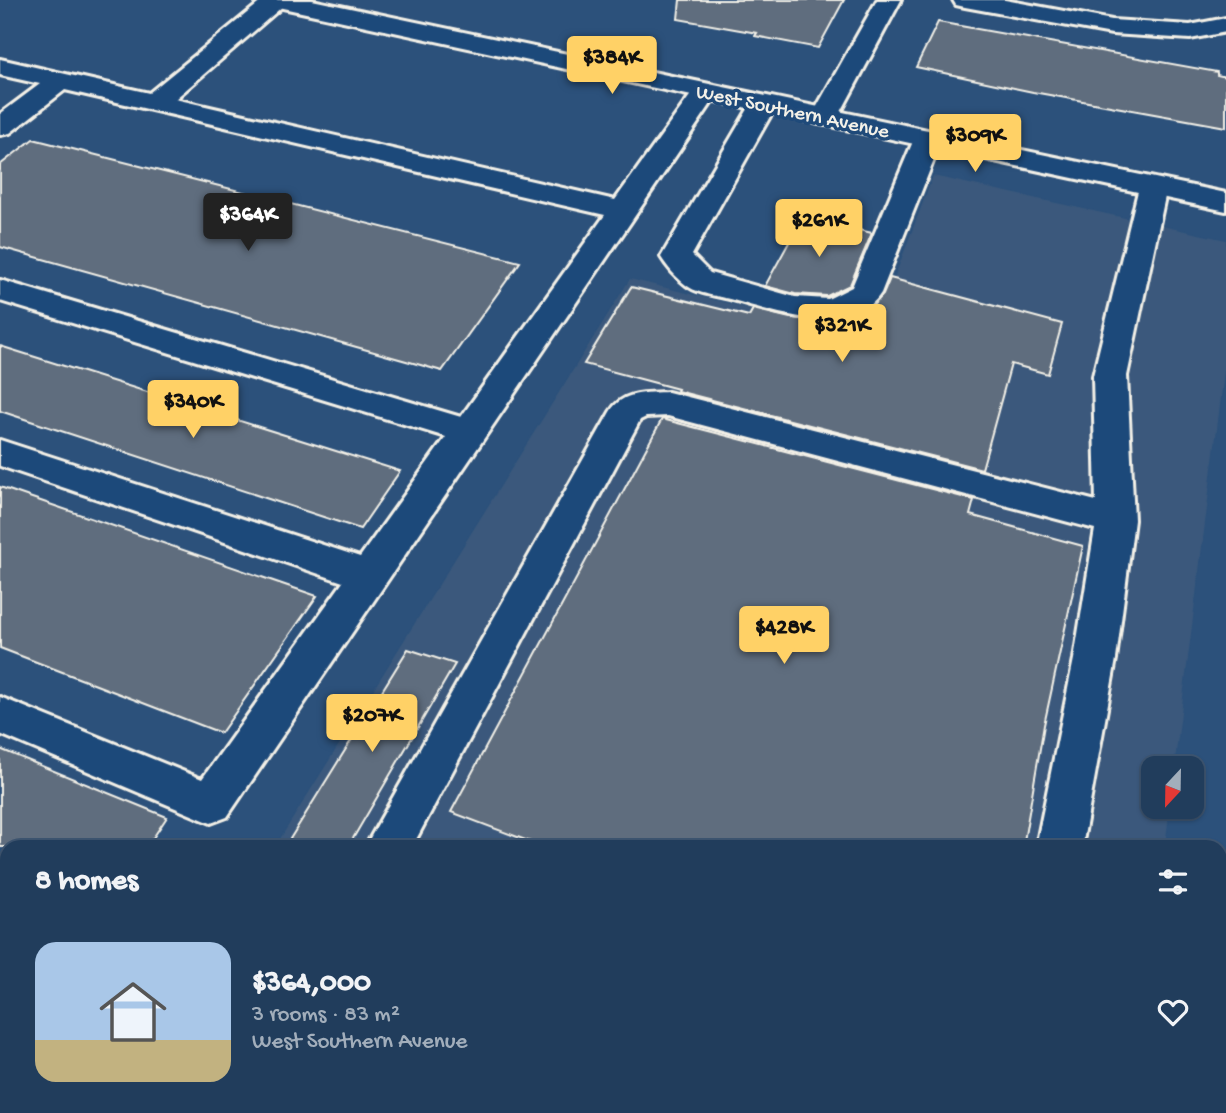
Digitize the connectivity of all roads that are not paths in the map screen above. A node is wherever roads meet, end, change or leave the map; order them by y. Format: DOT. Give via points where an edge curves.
graph roads {
  1 [pos="278,0"];
  2 [pos="889,0"];
  3 [pos="965,0"];
  4 [pos="1226,26"];
  5 [pos="0,67"];
  6 [pos="60,81"];
  7 [pos="706,92"];
  8 [pos="154,103"];
  9 [pos="764,104"];
  10 [pos="825,117"];
  11 [pos="0,127"];
  12 [pos="928,139"];
  13 [pos="1153,187"];
  14 [pos="1226,202"];
  15 [pos="624,211"];
  16 [pos="0,290"];
  17 [pos="470,432"];
  18 [pos="0,453"];
  19 [pos="1115,520"];
  20 [pos="370,576"];
  21 [pos="0,715"];
  22 [pos="392,840"];
  23 [pos="1060,840"];
  1 -- 7 [label="main road, West Southern Avenue"];
  1 -- 8 [label="main road"];
  2 -- 10 [label="main road"];
  3 -- 4 [label="main road" via="1112,27 1190,32"];
  5 -- 6 [label="main road"];
  6 -- 8 [label="main road"];
  6 -- 11 [label="main road"];
  7 -- 9 [label="main road, West Southern Avenue"];
  7 -- 15 [label="main road"];
  8 -- 15 [label="main road"];
  9 -- 10 [label="main road, West Southern Avenue"];
  9 -- 12 [label="main road" via="677,257 699,280 795,307 828,309 865,293"];
  10 -- 12 [label="main road, West Southern Avenue"];
  12 -- 13 [label="main road, West Southern Avenue"];
  13 -- 14 [label="main road, West Southern Avenue"];
  13 -- 19 [label="main road" via="1110,376"];
  15 -- 17 [label="main road"];
  16 -- 17 [label="main road"];
  17 -- 20 [label="main road"];
  18 -- 20 [label="main road"];
  19 -- 22 [label="main road" via="668,404 640,405 627,412"];
  19 -- 23 [label="main road" via="1095,659"];
  20 -- 21 [label="main road" via="211,803"];
}
